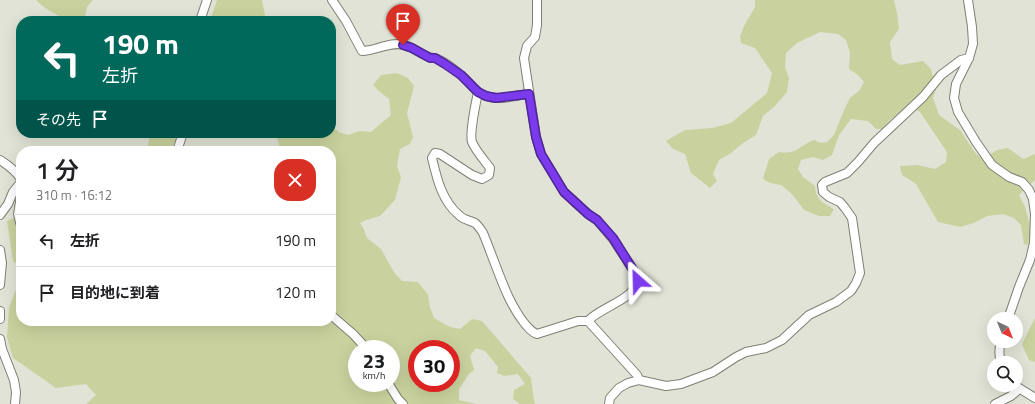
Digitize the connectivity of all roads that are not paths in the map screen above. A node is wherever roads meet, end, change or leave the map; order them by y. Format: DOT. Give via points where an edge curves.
graph roads {
  1 [pos="207,0"];
  2 [pos="332,0"];
  3 [pos="537,0"];
  4 [pos="968,0"];
  5 [pos="202,16"];
  6 [pos="969,58"];
  7 [pos="478,92"];
  8 [pos="529,94"];
  9 [pos="0,160"];
  10 [pos="16,172"];
  11 [pos="16,188"];
  12 [pos="0,215"];
  13 [pos="0,250"];
  14 [pos="0,285"];
  15 [pos="0,311"];
  16 [pos="1010,312"];
  17 [pos="0,319"];
  18 [pos="336,319"];
  19 [pos="588,321"];
  20 [pos="0,339"];
  21 [pos="359,340"];
  22 [pos="639,380"];
  23 [pos="1023,391"];
  24 [pos="394,392"];
  25 [pos="1014,392"];
  26 [pos="1035,398"];
  27 [pos="15,404"];
  28 [pos="403,404"];
  29 [pos="608,404"];
  30 [pos="995,404"];
  1 -- 5 [label="street"];
  2 -- 7 [label="street" via="362,51 392,45 412,48 445,64"];
  3 -- 8 [label="street" via="535,37 527,46 524,58"];
  4 -- 6 [label="street" via="973,44"];
  6 -- 16 [label="street" via="956,84 954,98 958,112 992,165 1022,182 1033,199 1034,243"];
  6 -- 22 [label="street" via="961,60 941,75 923,97 874,143 847,173 825,182 822,186 828,197 840,202 852,218 860,273 851,291 836,302 809,315 782,340 766,348 746,352 713,372 681,384 666,386"];
  7 -- 8 [label="street" via="496,98"];
  7 -- 19 [label="street" via="471,140 490,168 489,175 482,179 472,175 435,153 432,158 441,190 451,208 465,220 475,223 482,232 512,303 532,332 536,334 578,321"];
  8 -- 19 [label="street" via="541,154 564,192 597,220 613,238 637,276 638,281 626,298"];
  9 -- 10 [label="street"];
  11 -- 12 [label="street"];
  13 -- 14 [label="street"];
  15 -- 17 [label="street"];
  18 -- 21 [label="street"];
  19 -- 22 [label="street"];
  20 -- 27 [label="street" via="14,380"];
  22 -- 29 [label="street" via="619,388"];
  23 -- 26 [label="street"];
  24 -- 28 [label="street"];
  25 -- 30 [label="street"];
}
